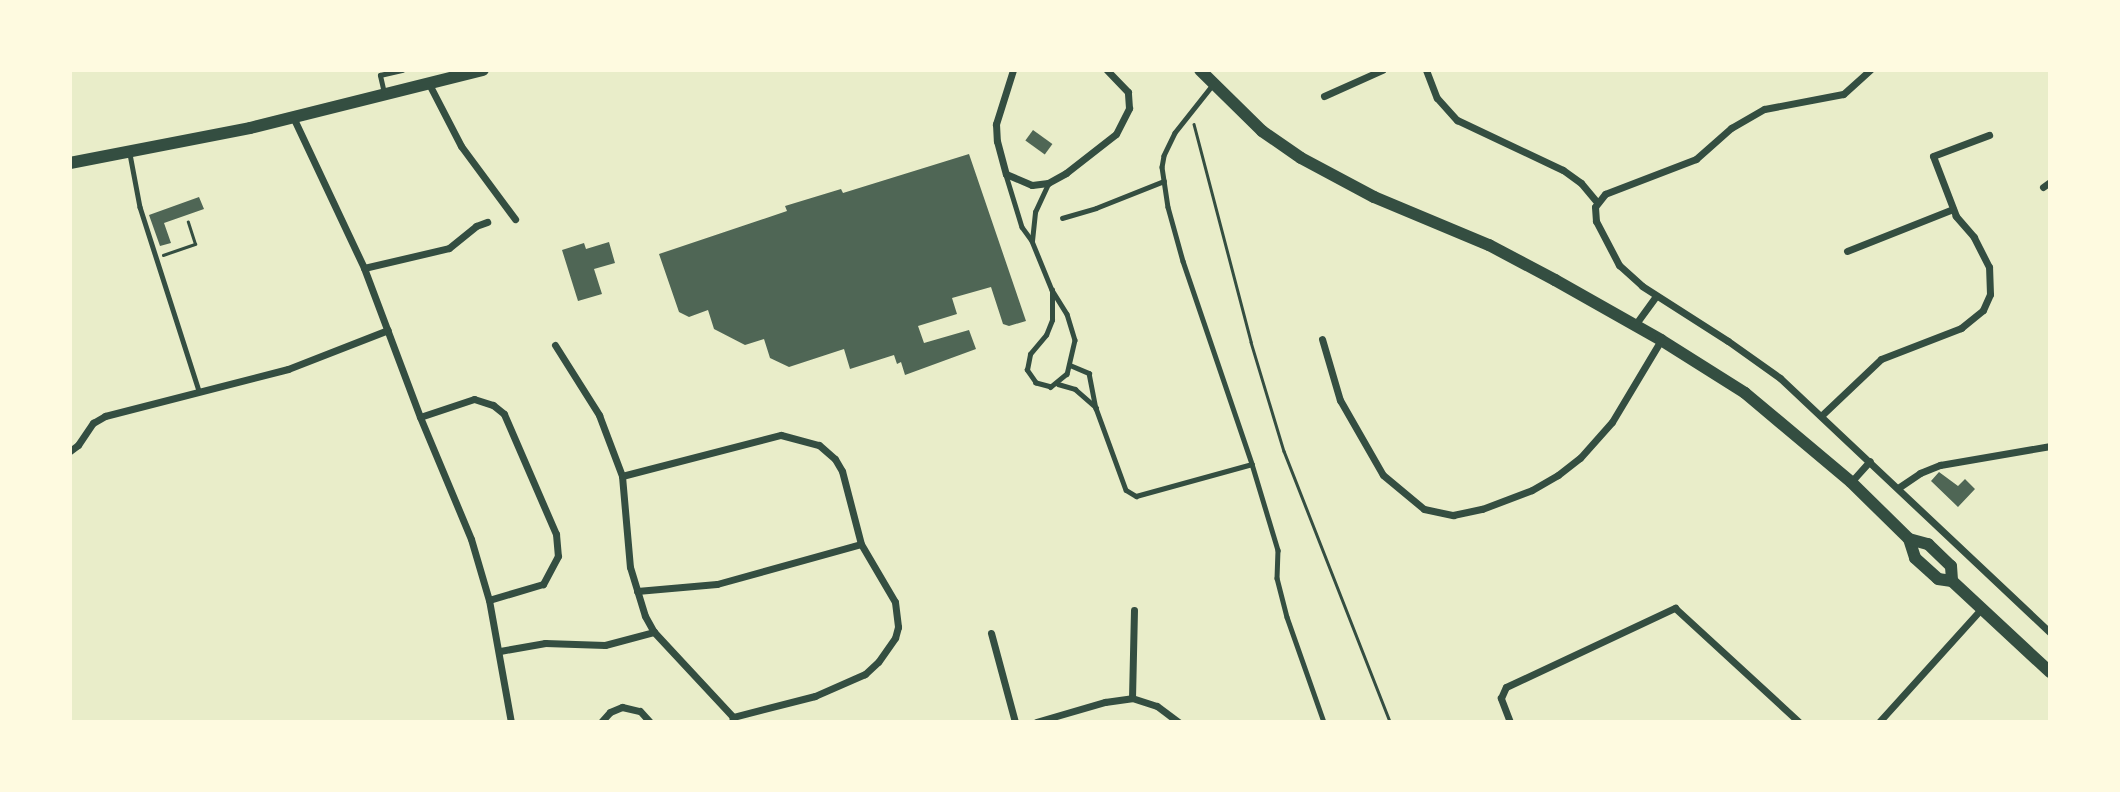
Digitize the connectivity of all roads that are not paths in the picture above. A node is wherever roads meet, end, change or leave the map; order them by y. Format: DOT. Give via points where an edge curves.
graph roads {
  1 [pos="402,70"];
  2 [pos="483,70"];
  3 [pos="1013,70"];
  4 [pos="1107,70"];
  5 [pos="1200,70"];
  6 [pos="1382,70"];
  7 [pos="1426,70"];
  8 [pos="1870,70"];
  9 [pos="429,84"];
  10 [pos="1213,85"];
  11 [pos="385,96"];
  12 [pos="1324,96"];
  13 [pos="293,117"];
  14 [pos="1990,135"];
  15 [pos="130,153"];
  16 [pos="70,163"];
  17 [pos="1006,174"];
  18 [pos="1164,181"];
  19 [pos="1048,183"];
  20 [pos="1597,202"];
  21 [pos="1953,209"];
  22 [pos="1062,218"];
  23 [pos="515,219"];
  24 [pos="487,222"];
  25 [pos="1032,241"];
  26 [pos="1847,251"];
  27 [pos="364,268"];
  28 [pos="1052,290"];
  29 [pos="1656,296"];
  30 [pos="1635,325"];
  31 [pos="388,330"];
  32 [pos="1322,339"];
  33 [pos="1661,340"];
  34 [pos="555,345"];
  35 [pos="1070,365"];
  36 [pos="1058,384"];
  37 [pos="199,392"];
  38 [pos="1096,408"];
  39 [pos="1822,415"];
  40 [pos="419,416"];
  41 [pos="2050,446"];
  42 [pos="70,451"];
  43 [pos="1870,461"];
  44 [pos="1252,464"];
  45 [pos="622,477"];
  46 [pos="1851,482"];
  47 [pos="1898,488"];
  48 [pos="1909,539"];
  49 [pos="861,544"];
  50 [pos="1952,581"];
  51 [pos="637,591"];
  52 [pos="489,600"];
  53 [pos="1982,608"];
  54 [pos="1134,610"];
  55 [pos="654,632"];
  56 [pos="2050,632"];
  57 [pos="991,633"];
  58 [pos="500,650"];
  59 [pos="2050,672"];
  60 [pos="1132,698"];
  61 [pos="732,719"];
  62 [pos="511,722"];
  63 [pos="601,722"];
  64 [pos="650,722"];
  65 [pos="1015,722"];
  66 [pos="1036,722"];
  67 [pos="1178,722"];
  68 [pos="1324,722"];
  69 [pos="1510,722"];
  70 [pos="1799,722"];
  71 [pos="1879,722"];
  1 -- 11 [label="lane" via="380,75"];
  2 -- 9 [label="main road"];
  3 -- 17 [label="street" via="996,124 996,142"];
  4 -- 19 [label="street" via="1128,92 1125,122 1116,134"];
  5 -- 10 [label="main road"];
  6 -- 12 [label="street"];
  7 -- 20 [label="street" via="1437,98 1457,120 1563,170"];
  8 -- 20 [label="street" via="1843,94 1764,109 1731,128 1696,159 1616,189"];
  9 -- 11 [label="main road"];
  9 -- 23 [label="street" via="461,146"];
  10 -- 18 [label="lane" via="1169,144 1162,167"];
  10 -- 30 [label="main road" via="1262,131 1301,158 1374,197 1489,246"];
  11 -- 13 [label="main road"];
  13 -- 15 [label="main road"];
  13 -- 27 [label="street"];
  14 -- 21 [label="street" via="1933,156"];
  15 -- 16 [label="main road"];
  15 -- 37 [label="lane" via="140,207"];
  17 -- 19 [label="street" via="1032,185"];
  17 -- 25 [label="lane" via="1022,228"];
  18 -- 22 [label="lane"];
  18 -- 44 [label="lane" via="1183,261"];
  19 -- 25 [label="lane" via="1035,212"];
  20 -- 29 [label="street" via="1596,222 1619,265"];
  21 -- 26 [label="street"];
  21 -- 39 [label="street" via="1989,267 1990,294 1983,310 1961,328 1881,359"];
  24 -- 27 [label="street" via="449,247"];
  25 -- 28 [label="lane"];
  27 -- 31 [label="street"];
  28 -- 35 [label="lane" via="1067,314 1075,340"];
  28 -- 36 [label="lane" via="1052,320 1030,354 1027,370 1036,383"];
  29 -- 30 [label="street"];
  29 -- 39 [label="street" via="1756,359"];
  30 -- 33 [label="main road"];
  31 -- 37 [label="street" via="315,360"];
  31 -- 40 [label="street"];
  32 -- 33 [label="street" via="1340,400 1383,475 1424,509 1453,515 1532,490 1580,458 1612,422"];
  33 -- 46 [label="main road" via="1745,393"];
  34 -- 45 [label="street" via="599,415"];
  35 -- 36 [label="lane"];
  35 -- 38 [label="lane" via="1089,373"];
  36 -- 38 [label="lane" via="1075,389"];
  37 -- 42 [label="street" via="104,416"];
  38 -- 44 [label="lane" via="1126,491 1136,496"];
  39 -- 43 [label="street"];
  40 -- 52 [label="street" via="471,539"];
  40 -- 52 [label="street" via="474,399 504,414 556,534 558,556 543,584"];
  41 -- 47 [label="street" via="1940,465"];
  43 -- 46 [label="street"];
  43 -- 47 [label="street"];
  44 -- 68 [label="lane" via="1278,550 1277,578 1287,617"];
  45 -- 49 [label="street" via="765,437 809,441 828,451 842,471"];
  45 -- 51 [label="street" via="630,567"];
  46 -- 48 [label="main road"];
  47 -- 56 [label="street"];
  48 -- 50 [label="main road" via="1915,558 1938,579"];
  48 -- 50 [label="main road" via="1928,544 1951,566"];
  49 -- 51 [label="street" via="717,584"];
  49 -- 61 [label="street" via="887,585 898,615 895,638 878,663 865,674 815,696"];
  50 -- 53 [label="main road"];
  51 -- 55 [label="street"];
  52 -- 58 [label="street"];
  53 -- 59 [label="main road"];
  53 -- 71 [label="street"];
  54 -- 60 [label="street"];
  55 -- 58 [label="street" via="605,645 545,643"];
  55 -- 61 [label="street"];
  57 -- 65 [label="street"];
  58 -- 62 [label="street"];
  60 -- 66 [label="street"];
  60 -- 67 [label="street" via="1157,706"];
  63 -- 64 [label="street" via="622,708 640,711"];
  69 -- 70 [label="street" via="1501,705 1502,692 1513,682 1675,608"];
}
